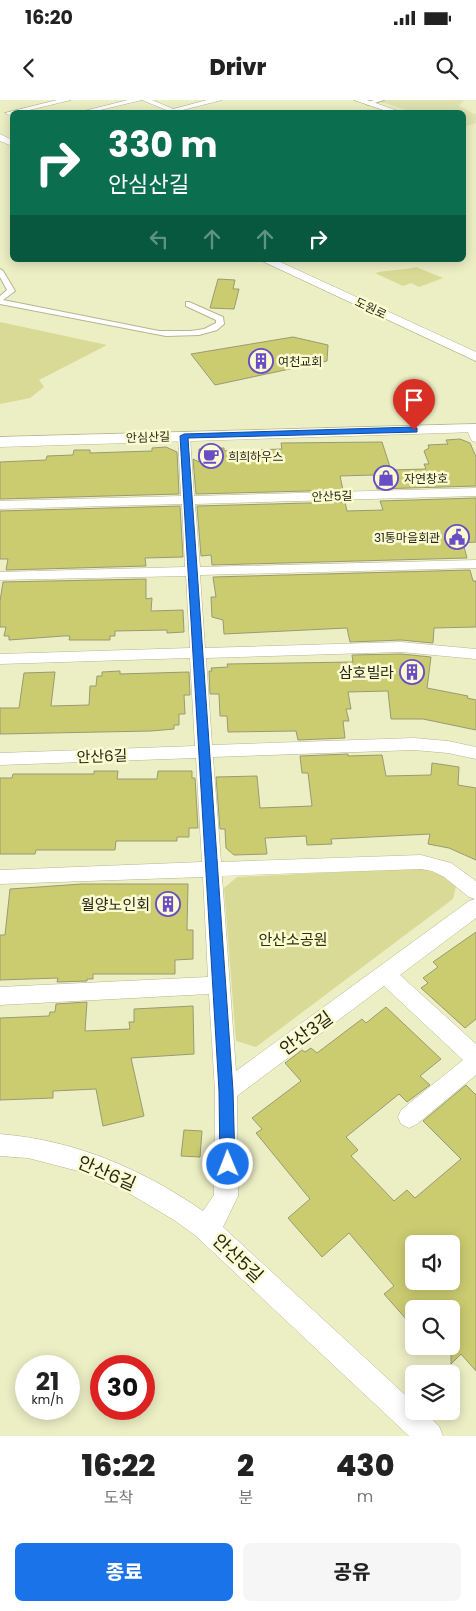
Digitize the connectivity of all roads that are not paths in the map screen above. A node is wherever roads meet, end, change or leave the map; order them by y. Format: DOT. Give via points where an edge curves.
graph roads {
  1 [pos="67,100"];
  2 [pos="138,100"];
  3 [pos="145,100"];
  4 [pos="218,100"];
  5 [pos="358,100"];
  6 [pos="381,100"];
  7 [pos="368,103"];
  8 [pos="0,109"];
  9 [pos="26,110"];
  10 [pos="93,110"];
  11 [pos="166,110"];
  12 [pos="178,110"];
  13 [pos="391,110"];
  14 [pos="10,114"];
  15 [pos="0,137"];
  16 [pos="10,148"];
  17 [pos="270,262"];
  18 [pos="0,271"];
  19 [pos="0,300"];
  20 [pos="189,304"];
  21 [pos="476,357"];
  22 [pos="475,431"];
  23 [pos="184,436"];
  24 [pos="0,442"];
  25 [pos="476,492"];
  26 [pos="188,500"];
  27 [pos="0,505"];
  28 [pos="476,564"];
  29 [pos="192,570"];
  30 [pos="0,576"];
  31 [pos="198,653"];
  32 [pos="476,654"];
  33 [pos="0,659"];
  34 [pos="204,752"];
  35 [pos="476,753"];
  36 [pos="0,759"];
  37 [pos="212,870"];
  38 [pos="0,877"];
  39 [pos="476,892"];
  40 [pos="476,907"];
  41 [pos="385,974"];
  42 [pos="219,985"];
  43 [pos="0,996"];
  44 [pos="476,1060"];
  45 [pos="226,1091"];
  46 [pos="409,1117"];
  47 [pos="0,1145"];
  48 [pos="205,1227"];
  49 [pos="429,1436"];
  1 -- 9 [label="street"];
  2 -- 10 [label="street"];
  3 -- 11 [label="street"];
  4 -- 12 [label="street"];
  5 -- 7 [label="street"];
  6 -- 7 [label="street"];
  7 -- 13 [label="street"];
  8 -- 14 [label="street"];
  15 -- 16 [label="street"];
  17 -- 21 [label="street, 도원로"];
  18 -- 19 [label="street" via="11,291"];
  19 -- 20 [label="street" via="159,333 185,334 214,329 220,324 220,319 213,314"];
  22 -- 23 [label="street, 안심산길"];
  23 -- 24 [label="street, 안심산길"];
  23 -- 26 [label="street, 안산5길"];
  25 -- 26 [label="street, 안산5길"];
  26 -- 27 [label="street"];
  26 -- 29 [label="street, 안산5길"];
  28 -- 29 [label="street"];
  29 -- 30 [label="street"];
  29 -- 31 [label="street, 안산5길"];
  31 -- 32 [label="street" via="401,647"];
  31 -- 33 [label="street"];
  31 -- 34 [label="street, 안산5길"];
  34 -- 35 [label="street" via="414,744"];
  34 -- 36 [label="street, 안산6길"];
  34 -- 37 [label="street, 안산5길"];
  37 -- 38 [label="street"];
  37 -- 39 [label="street" via="421,862 446,868"];
  37 -- 42 [label="street, 안산5길"];
  40 -- 41 [label="street, 안산3길"];
  41 -- 44 [label="street"];
  41 -- 45 [label="street, 안산3길"];
  42 -- 43 [label="street"];
  42 -- 45 [label="street, 안산5길"];
  44 -- 46 [label="street"];
  45 -- 48 [label="street, 안산5길" via="226,1196 217,1215"];
  47 -- 48 [label="street, 안산6길" via="23,1146 82,1160 135,1184"];
  48 -- 49 [label="street, 안산5길"];
}
